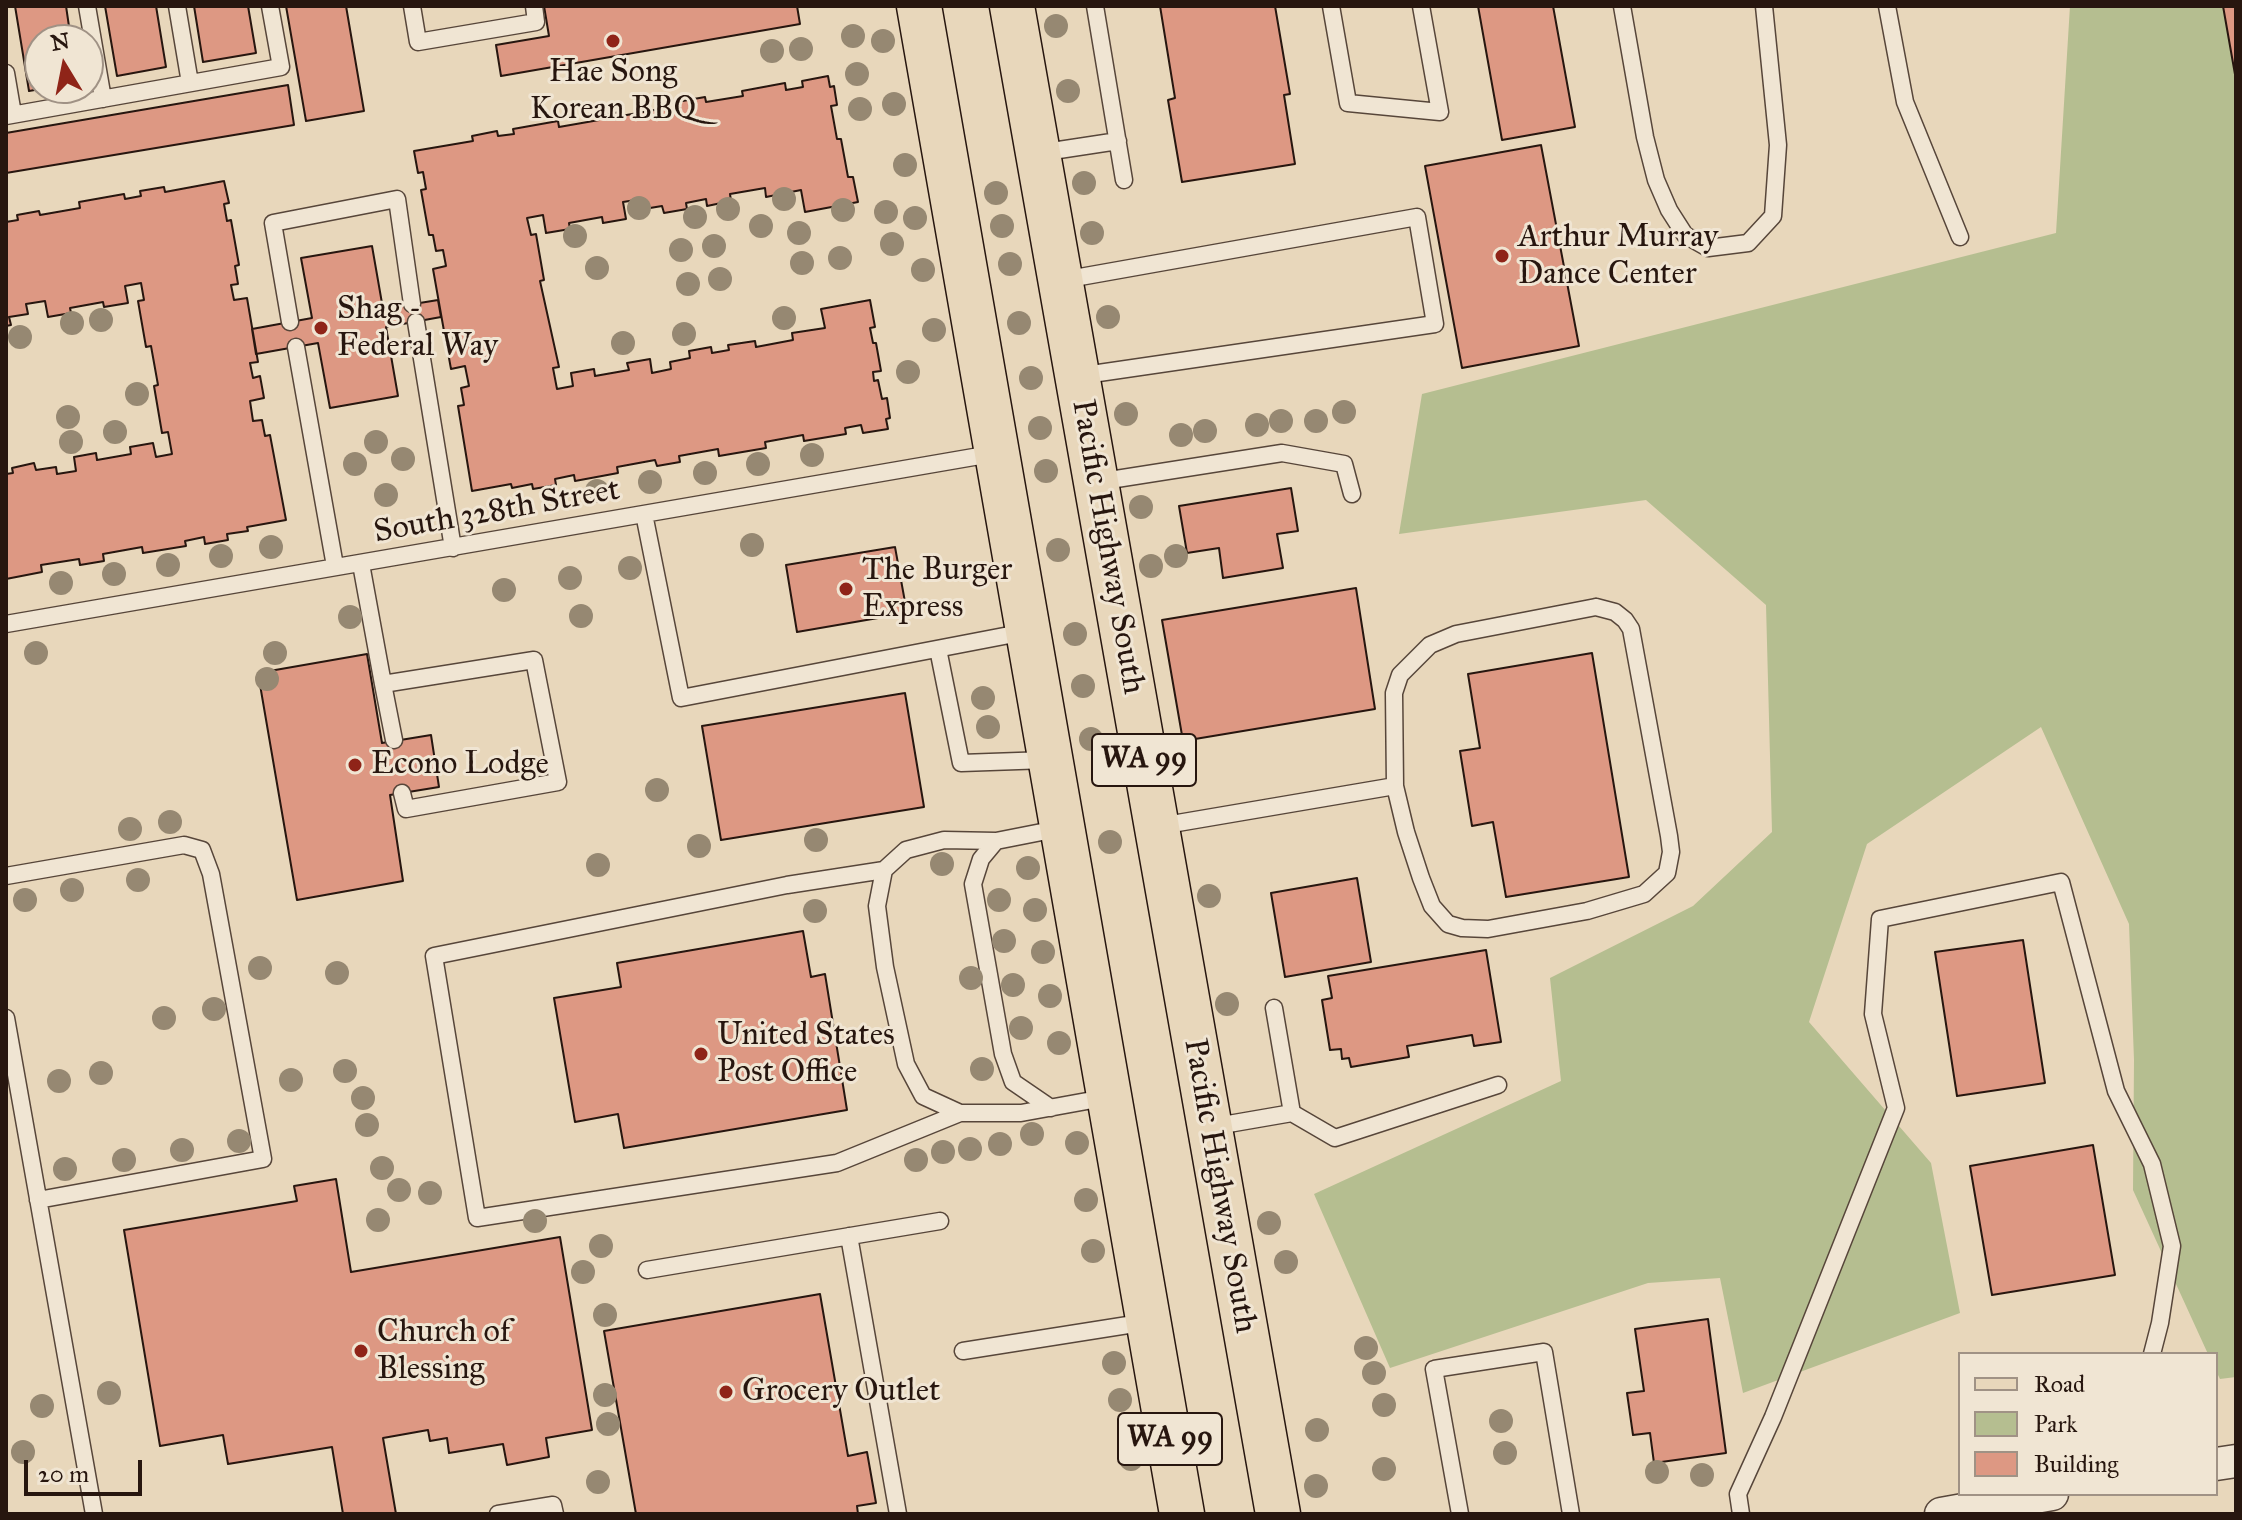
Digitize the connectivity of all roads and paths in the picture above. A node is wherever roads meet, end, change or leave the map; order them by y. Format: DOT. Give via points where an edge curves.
graph roads {
  1 [pos="177,6"];
  2 [pos="270,6"];
  3 [pos="412,6"];
  4 [pos="534,6"];
  5 [pos="919,6"];
  6 [pos="1012,6"];
  7 [pos="1095,6"];
  8 [pos="1331,6"];
  9 [pos="1421,6"];
  10 [pos="1622,6"];
  11 [pos="1764,6"];
  12 [pos="1887,6"];
  13 [pos="6,73"];
  14 [pos="190,83"];
  15 [pos="104,99"];
  16 [pos="74,104"];
  17 [pos="10,115"];
  18 [pos="1118,141"];
  19 [pos="1037,153"];
  20 [pos="1124,180"];
  21 [pos="1960,237"];
  22 [pos="1061,280"];
  23 [pos="412,304"];
  24 [pos="290,322"];
  25 [pos="416,322"];
  26 [pos="296,347"];
  27 [pos="1077,377"];
  28 [pos="998,453"];
  29 [pos="1095,482"];
  30 [pos="1352,494"];
  31 [pos="644,514"];
  32 [pos="453,548"];
  33 [pos="361,564"];
  34 [pos="335,566"];
  35 [pos="6,624"];
  36 [pos="1029,631"];
  37 [pos="938,649"];
  38 [pos="383,684"];
  39 [pos="394,740"];
  40 [pos="1052,759"];
  41 [pos="1395,786"];
  42 [pos="402,793"];
  43 [pos="1156,826"];
  44 [pos="1063,828"];
  45 [pos="996,841"];
  46 [pos="884,870"];
  47 [pos="6,876"];
  48 [pos="1274,1008"];
  49 [pos="6,1018"];
  50 [pos="1498,1085"];
  51 [pos="1110,1097"];
  52 [pos="1051,1108"];
  53 [pos="960,1113"];
  54 [pos="1292,1113"];
  55 [pos="1209,1127"];
  56 [pos="38,1200"];
  57 [pos="940,1221"];
  58 [pos="849,1236"];
  59 [pos="647,1270"];
  60 [pos="1149,1321"];
  61 [pos="963,1351"];
  62 [pos="2153,1352"];
  63 [pos="2041,1496"];
  64 [pos="94,1514"];
  65 [pos="498,1514"];
  66 [pos="555,1514"];
  67 [pos="898,1514"];
  68 [pos="1182,1514"];
  69 [pos="1278,1514"];
  70 [pos="1460,1514"];
  71 [pos="1571,1514"];
  72 [pos="1741,1514"];
  73 [pos="1941,1514"];
  1 -- 14 [label="lane"];
  2 -- 14 [label="lane" via="281,67"];
  3 -- 4 [label="lane" via="418,42 536,22"];
  5 -- 28 [label="main road, WA 99"];
  6 -- 19 [label="main road, Pacific Highway South / WA 99"];
  7 -- 18 [label="lane"];
  8 -- 9 [label="lane" via="1348,103 1440,112"];
  10 -- 11 [label="lane" via="1656,180 1685,235 1708,248 1748,243 1773,216 1778,145"];
  12 -- 21 [label="lane" via="1905,102"];
  13 -- 17 [label="lane"];
  14 -- 15 [label="lane"];
  16 -- 17 [label="lane"];
  18 -- 19 [label="lane"];
  18 -- 20 [label="lane"];
  19 -- 22 [label="main road, Pacific Highway South / WA 99"];
  22 -- 27 [label="main road, Pacific Highway South / WA 99"];
  22 -- 27 [label="lane" via="1417,217 1435,324"];
  23 -- 24 [label="lane" via="397,199 273,223"];
  25 -- 32 [label="lane"];
  26 -- 34 [label="lane"];
  27 -- 29 [label="main road, Pacific Highway South / WA 99"];
  28 -- 31 [label="lane, South 328th Street"];
  28 -- 36 [label="main road, WA 99"];
  29 -- 30 [label="lane" via="1282,453 1344,464"];
  29 -- 43 [label="main road, Pacific Highway South / WA 99"];
  31 -- 32 [label="lane, South 328th Street"];
  31 -- 37 [label="lane" via="681,698"];
  32 -- 33 [label="lane, South 328th Street"];
  33 -- 34 [label="lane, South 328th Street"];
  33 -- 38 [label="lane"];
  34 -- 35 [label="lane, South 328th Street"];
  36 -- 37 [label="lane"];
  36 -- 40 [label="main road, WA 99"];
  37 -- 40 [label="lane" via="961,763"];
  38 -- 39 [label="lane"];
  38 -- 42 [label="lane" via="534,660 558,782 406,809"];
  40 -- 44 [label="main road, WA 99"];
  41 -- 41 [label="lane" via="1394,693 1400,675 1430,645 1491,626 1606,608 1631,629 1670,865 1658,883 1629,900 1488,929 1448,924 1432,906 1421,878"];
  41 -- 43 [label="lane"];
  43 -- 55 [label="main road, Pacific Highway South / WA 99"];
  44 -- 45 [label="lane"];
  44 -- 51 [label="main road, WA 99"];
  45 -- 46 [label="lane" via="944,840 906,850"];
  45 -- 52 [label="lane" via="981,859 973,884 1003,1054 1013,1082"];
  46 -- 53 [label="lane" via="877,906 906,1064 923,1096"];
  46 -- 53 [label="lane" via="434,956 477,1218 837,1163"];
  47 -- 56 [label="lane" via="184,845 202,850 211,874 263,1159"];
  48 -- 54 [label="lane"];
  49 -- 56 [label="lane"];
  50 -- 54 [label="lane" via="1335,1138"];
  51 -- 52 [label="lane"];
  51 -- 60 [label="main road, WA 99"];
  52 -- 53 [label="lane"];
  54 -- 55 [label="lane"];
  55 -- 69 [label="main road, Pacific Highway South / WA 99"];
  56 -- 64 [label="lane"];
  57 -- 58 [label="lane"];
  58 -- 59 [label="lane"];
  58 -- 67 [label="lane"];
  60 -- 61 [label="lane"];
  60 -- 68 [label="main road, WA 99"];
  62 -- 72 [label="lane" via="2172,1246 2152,1164 2116,1091 2061,882 1880,919 1873,1014 1896,1108 1738,1494"];
  63 -- 73 [label="street"];
  65 -- 66 [label="lane" via="553,1505"];
  70 -- 71 [label="lane" via="1434,1369 1544,1352"];
}
